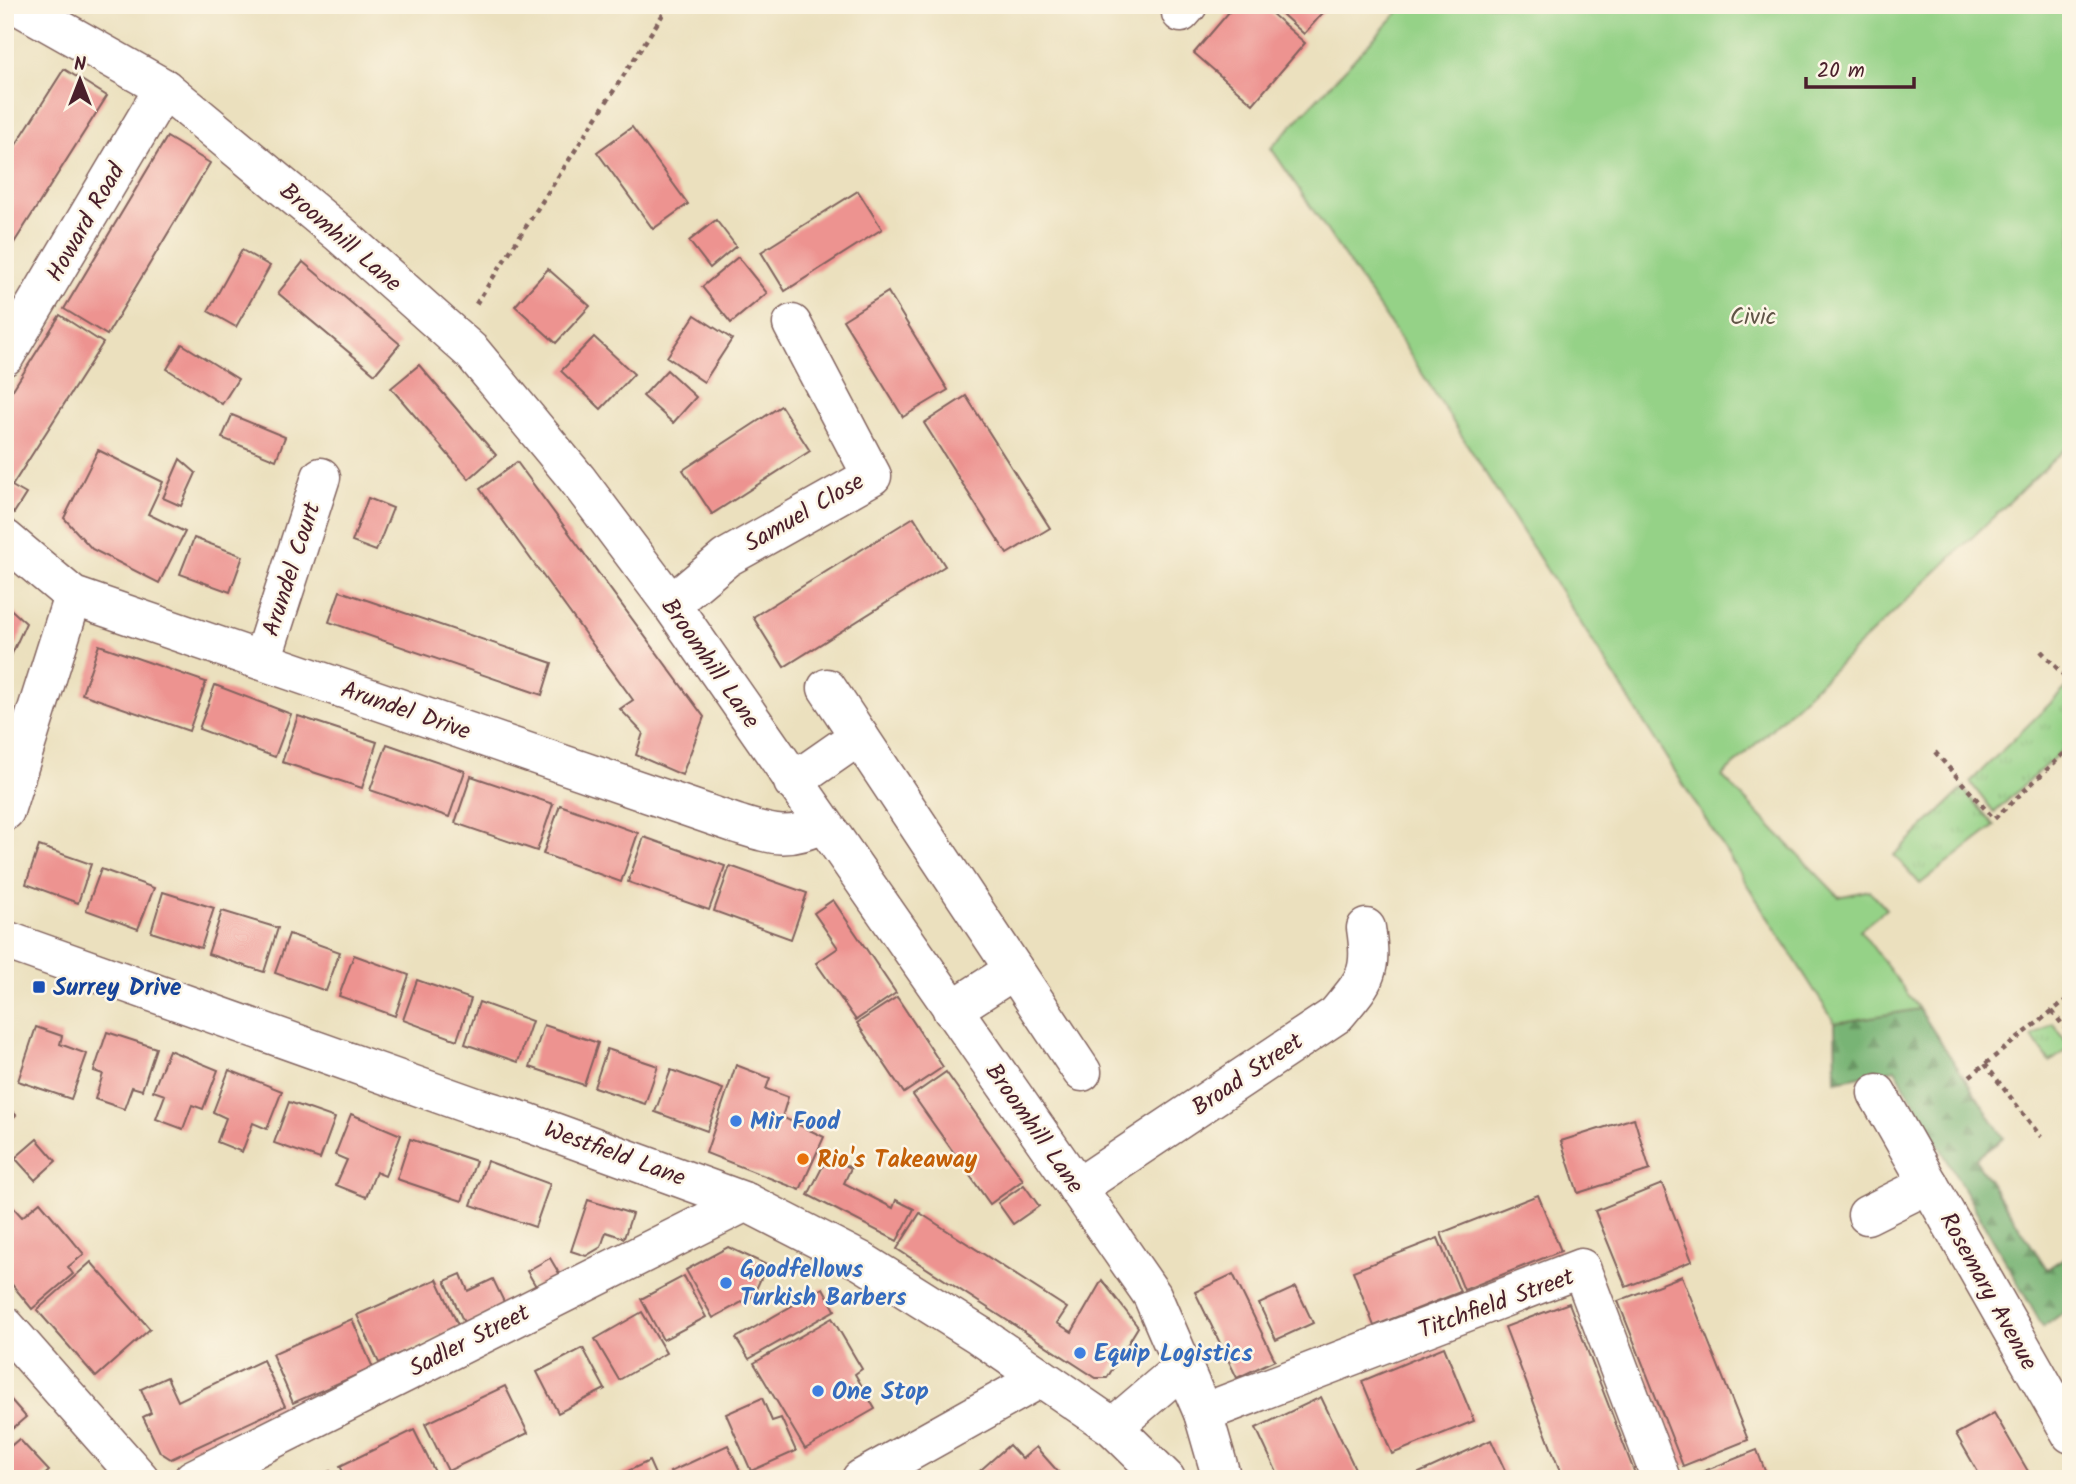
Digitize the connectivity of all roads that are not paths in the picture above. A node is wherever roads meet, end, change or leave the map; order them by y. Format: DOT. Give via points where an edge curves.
graph roads {
  1 [pos="29,8"];
  2 [pos="164,88"];
  3 [pos="792,324"];
  4 [pos="5,356"];
  5 [pos="321,477"];
  6 [pos="5,539"];
  7 [pos="73,596"];
  8 [pos="671,604"];
  9 [pos="262,660"];
  10 [pos="827,688"];
  11 [pos="859,736"];
  12 [pos="793,782"];
  13 [pos="5,811"];
  14 [pos="822,824"];
  15 [pos="1366,928"];
  16 [pos="5,940"];
  17 [pos="1014,970"];
  18 [pos="952,1010"];
  19 [pos="1082,1072"];
  20 [pos="1877,1093"];
  21 [pos="1929,1184"];
  22 [pos="1077,1188"];
  23 [pos="746,1202"];
  24 [pos="1867,1215"];
  25 [pos="5,1326"];
  26 [pos="1183,1367"];
  27 [pos="1041,1378"];
  28 [pos="1203,1413"];
  29 [pos="1113,1427"];
  30 [pos="2071,1434"];
  31 [pos="140,1479"];
  32 [pos="193,1479"];
  33 [pos="861,1479"];
  34 [pos="1166,1479"];
  35 [pos="1222,1479"];
  36 [pos="1661,1479"];
  1 -- 2 [label="street, Broomhill Lane"];
  2 -- 4 [label="street, Howard Road"];
  2 -- 8 [label="street, Broomhill Lane" via="339,233 472,352 578,479"];
  3 -- 8 [label="street, Samuel Close" via="872,476 726,558"];
  5 -- 9 [label="street, Arundel Court"];
  6 -- 7 [label="street, Arundel Drive"];
  7 -- 9 [label="street, Arundel Drive"];
  7 -- 13 [label="street"];
  8 -- 12 [label="street, Broomhill Lane"];
  9 -- 14 [label="street, Arundel Drive" via="758,830 779,836 801,834"];
  10 -- 11 [label="street"];
  11 -- 12 [label="street"];
  11 -- 17 [label="street"];
  12 -- 14 [label="street, Broomhill Lane"];
  14 -- 18 [label="street, Broomhill Lane"];
  15 -- 22 [label="street, Broad Street" via="1371,959 1362,984 1336,1015"];
  16 -- 23 [label="street, Westfield Lane"];
  17 -- 18 [label="street"];
  17 -- 19 [label="street"];
  18 -- 22 [label="street, Broomhill Lane"];
  20 -- 21 [label="street, Rosemary Avenue"];
  21 -- 24 [label="street, Rosemary Avenue"];
  21 -- 30 [label="street, Rosemary Avenue"];
  22 -- 26 [label="street, Broomhill Lane" via="1152,1295"];
  23 -- 27 [label="street, Westfield Lane" via="862,1261"];
  23 -- 32 [label="street, Sadler Street"];
  25 -- 31 [label="street"];
  26 -- 28 [label="street, Broomhill Lane"];
  26 -- 29 [label="street"];
  27 -- 29 [label="street, Westfield Lane"];
  27 -- 33 [label="street"];
  28 -- 35 [label="street, Broomhill Lane"];
  28 -- 36 [label="street, Titchfield Street" via="1580,1268"];
  29 -- 34 [label="street, Westfield Lane"];
}
